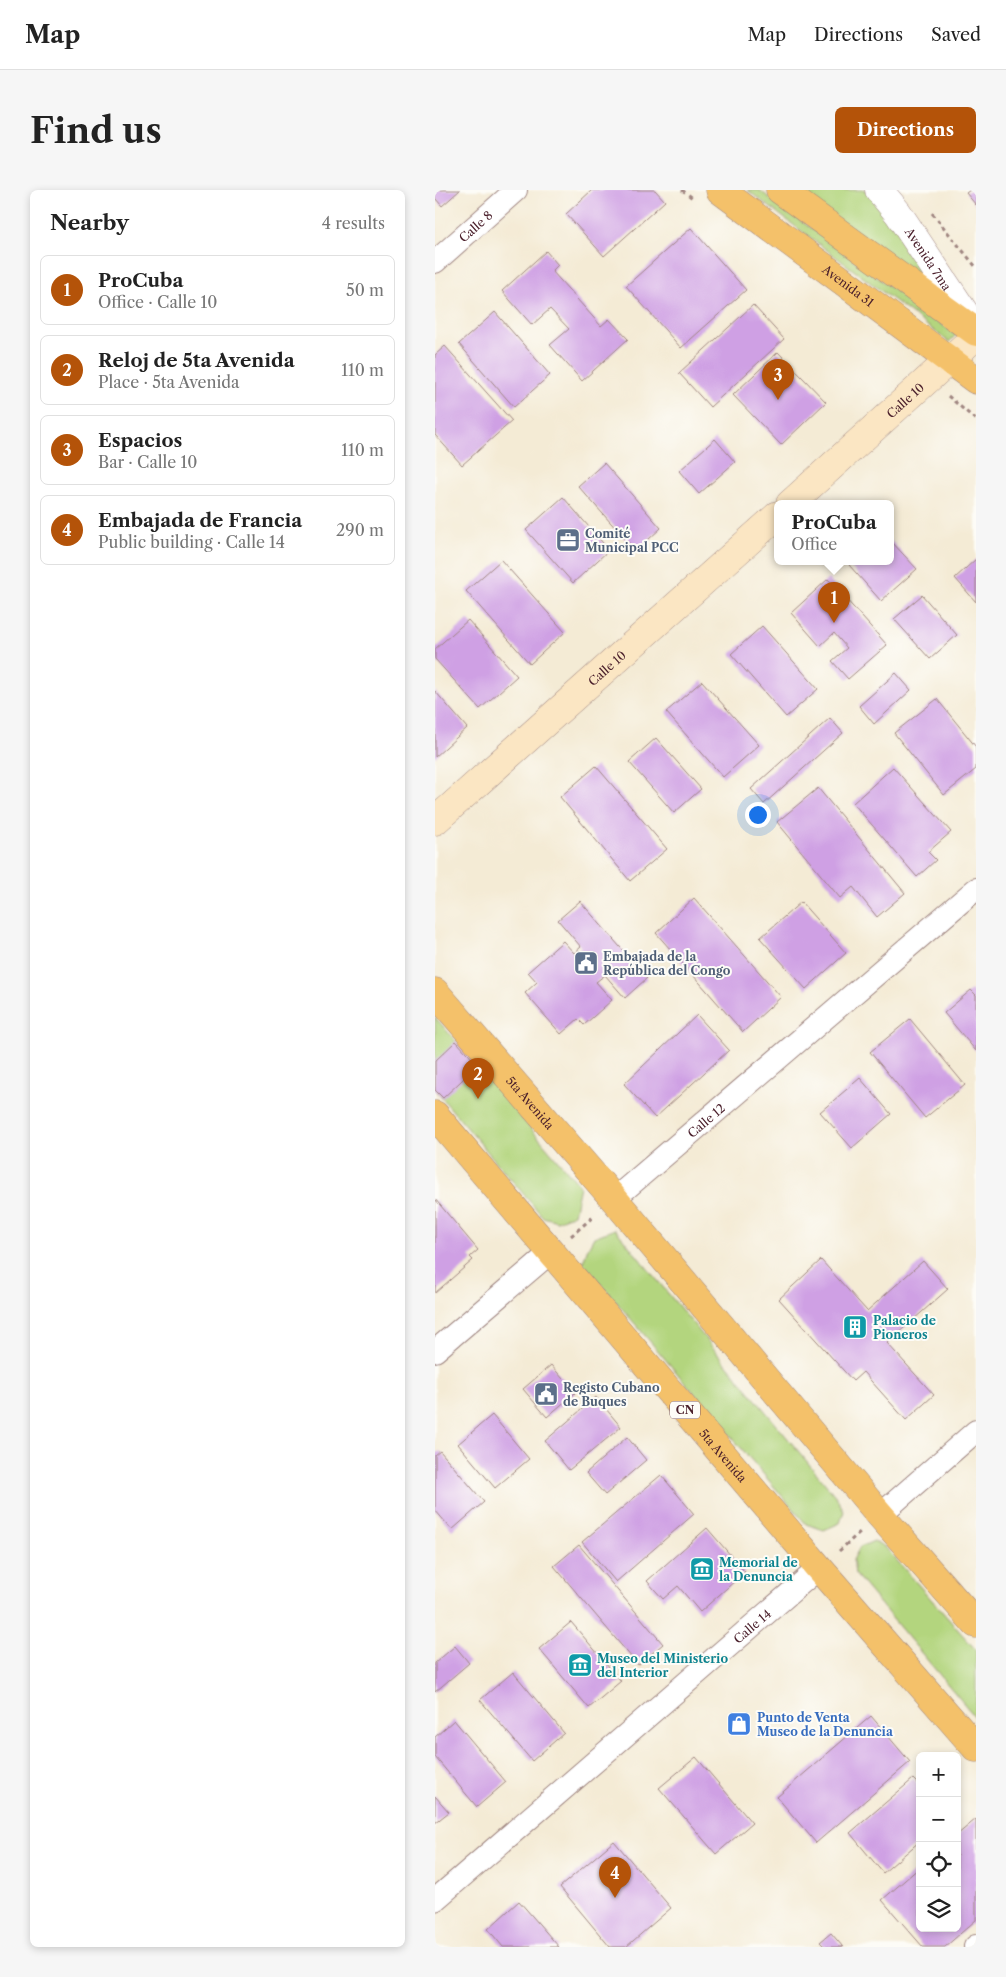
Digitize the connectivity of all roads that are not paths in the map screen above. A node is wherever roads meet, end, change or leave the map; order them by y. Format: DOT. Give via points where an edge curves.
graph roads {
  1 [pos="516,190"];
  2 [pos="720,190"];
  3 [pos="780,190"];
  4 [pos="879,190"];
  5 [pos="435,262"];
  6 [pos="976,331"];
  7 [pos="976,336"];
  8 [pos="951,361"];
  9 [pos="976,380"];
  10 [pos="795,500"];
  11 [pos="774,519"];
  12 [pos="435,821"];
  13 [pos="976,890"];
  14 [pos="435,992"];
  15 [pos="435,1115"];
  16 [pos="614,1199"];
  17 [pos="551,1252"];
  18 [pos="435,1351"];
  19 [pos="976,1431"];
  20 [pos="880,1515"];
  21 [pos="819,1568"];
  22 [pos="976,1624"];
  23 [pos="976,1748"];
  24 [pos="435,1900"];
  1 -- 5 [label="street, Calle 8"];
  2 -- 8 [label="main road, Avenida 31"];
  3 -- 6 [label="main road"];
  4 -- 6 [label="street, Avenida 7ma" via="898,212"];
  7 -- 8 [label="main road, Calle 10"];
  8 -- 9 [label="main road, Avenida 31"];
  8 -- 10 [label="main road, Calle 10"];
  11 -- 12 [label="main road, Calle 10"];
  13 -- 16 [label="street, Calle 12"];
  14 -- 16 [label="main road, 5ta Avenida"];
  15 -- 17 [label="main road, 5ta Avenida / CN"];
  16 -- 20 [label="main road, 5ta Avenida"];
  17 -- 18 [label="street"];
  17 -- 21 [label="main road, 5ta Avenida / CN"];
  19 -- 20 [label="street"];
  20 -- 22 [label="main road, 5ta Avenida"];
  21 -- 23 [label="main road, 5ta Avenida / CN"];
  21 -- 24 [label="street, Calle 14"];
}
